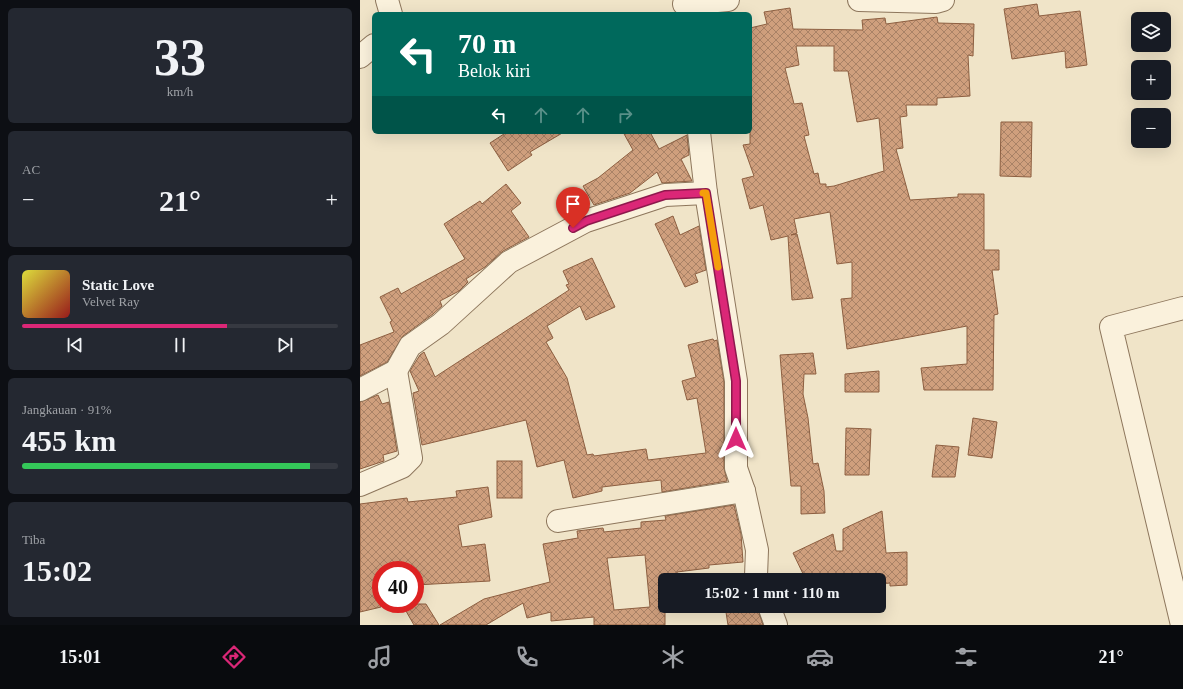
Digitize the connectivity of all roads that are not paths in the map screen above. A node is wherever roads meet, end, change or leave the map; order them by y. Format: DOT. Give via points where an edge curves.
graph roads {
  1 [pos="387,0"];
  2 [pos="728,0"];
  3 [pos="859,0"];
  4 [pos="943,0"];
  5 [pos="684,6"];
  6 [pos="390,12"];
  7 [pos="372,47"];
  8 [pos="360,57"];
  9 [pos="699,134"];
  10 [pos="706,193"];
  11 [pos="1183,308"];
  12 [pos="396,371"];
  13 [pos="360,390"];
  14 [pos="360,485"];
  15 [pos="744,491"];
  16 [pos="558,521"];
  17 [pos="756,573"];
  18 [pos="771,613"];
  19 [pos="776,625"];
  20 [pos="1182,625"];
  1 -- 6 [label="street"];
  2 -- 5 [label="street"];
  3 -- 4 [label="street"];
  7 -- 8 [label="street"];
  9 -- 10 [label="street"];
  10 -- 12 [label="street" via="665,195 586,221 509,262 442,324 410,346"];
  10 -- 15 [label="street" via="736,381 736,468"];
  11 -- 20 [label="street" via="1111,327"];
  12 -- 13 [label="street"];
  12 -- 14 [label="street" via="411,458 402,467"];
  15 -- 16 [label="street"];
  15 -- 17 [label="street" via="757,550"];
  18 -- 19 [label="street"];
}
